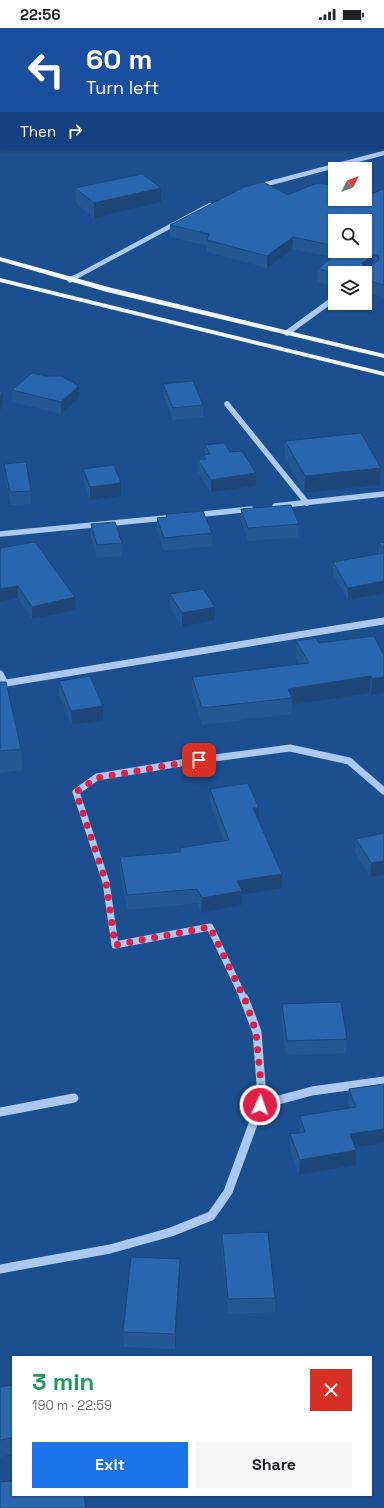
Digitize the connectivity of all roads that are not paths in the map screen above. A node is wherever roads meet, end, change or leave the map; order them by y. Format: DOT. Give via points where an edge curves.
graph roads {
  1 [pos="384,153"];
  2 [pos="254,187"];
  3 [pos="214,203"];
  4 [pos="0,259"];
  5 [pos="0,280"];
  6 [pos="70,280"];
  7 [pos="328,303"];
  8 [pos="287,333"];
  9 [pos="384,356"];
  10 [pos="384,374"];
  11 [pos="227,404"];
  12 [pos="384,494"];
  13 [pos="307,503"];
  14 [pos="268,507"];
  15 [pos="260,508"];
  16 [pos="190,515"];
  17 [pos="174,517"];
  18 [pos="0,534"];
  19 [pos="384,621"];
  20 [pos="0,674"];
  21 [pos="2,683"];
  22 [pos="384,792"];
  23 [pos="384,1081"];
  24 [pos="74,1098"];
  25 [pos="260,1105"];
  26 [pos="0,1112"];
  27 [pos="0,1269"];
  1 -- 2 [label="street"];
  3 -- 6 [label="street"];
  4 -- 6 [label="main road"];
  5 -- 10 [label="main road"];
  6 -- 8 [label="main road"];
  7 -- 8 [label="street"];
  8 -- 9 [label="main road"];
  11 -- 13 [label="street"];
  12 -- 13 [label="street"];
  13 -- 14 [label="street"];
  15 -- 16 [label="street"];
  17 -- 18 [label="street"];
  19 -- 21 [label="street"];
  20 -- 21 [label="street"];
  22 -- 25 [label="street" via="349,761 290,748 199,760 97,778 76,792 106,882 115,945 210,927 246,1002 256,1032 261,1084"];
  23 -- 25 [label="street" via="312,1091"];
  24 -- 26 [label="street"];
  25 -- 27 [label="street" via="228,1192 211,1216 172,1232 110,1249"];
}
